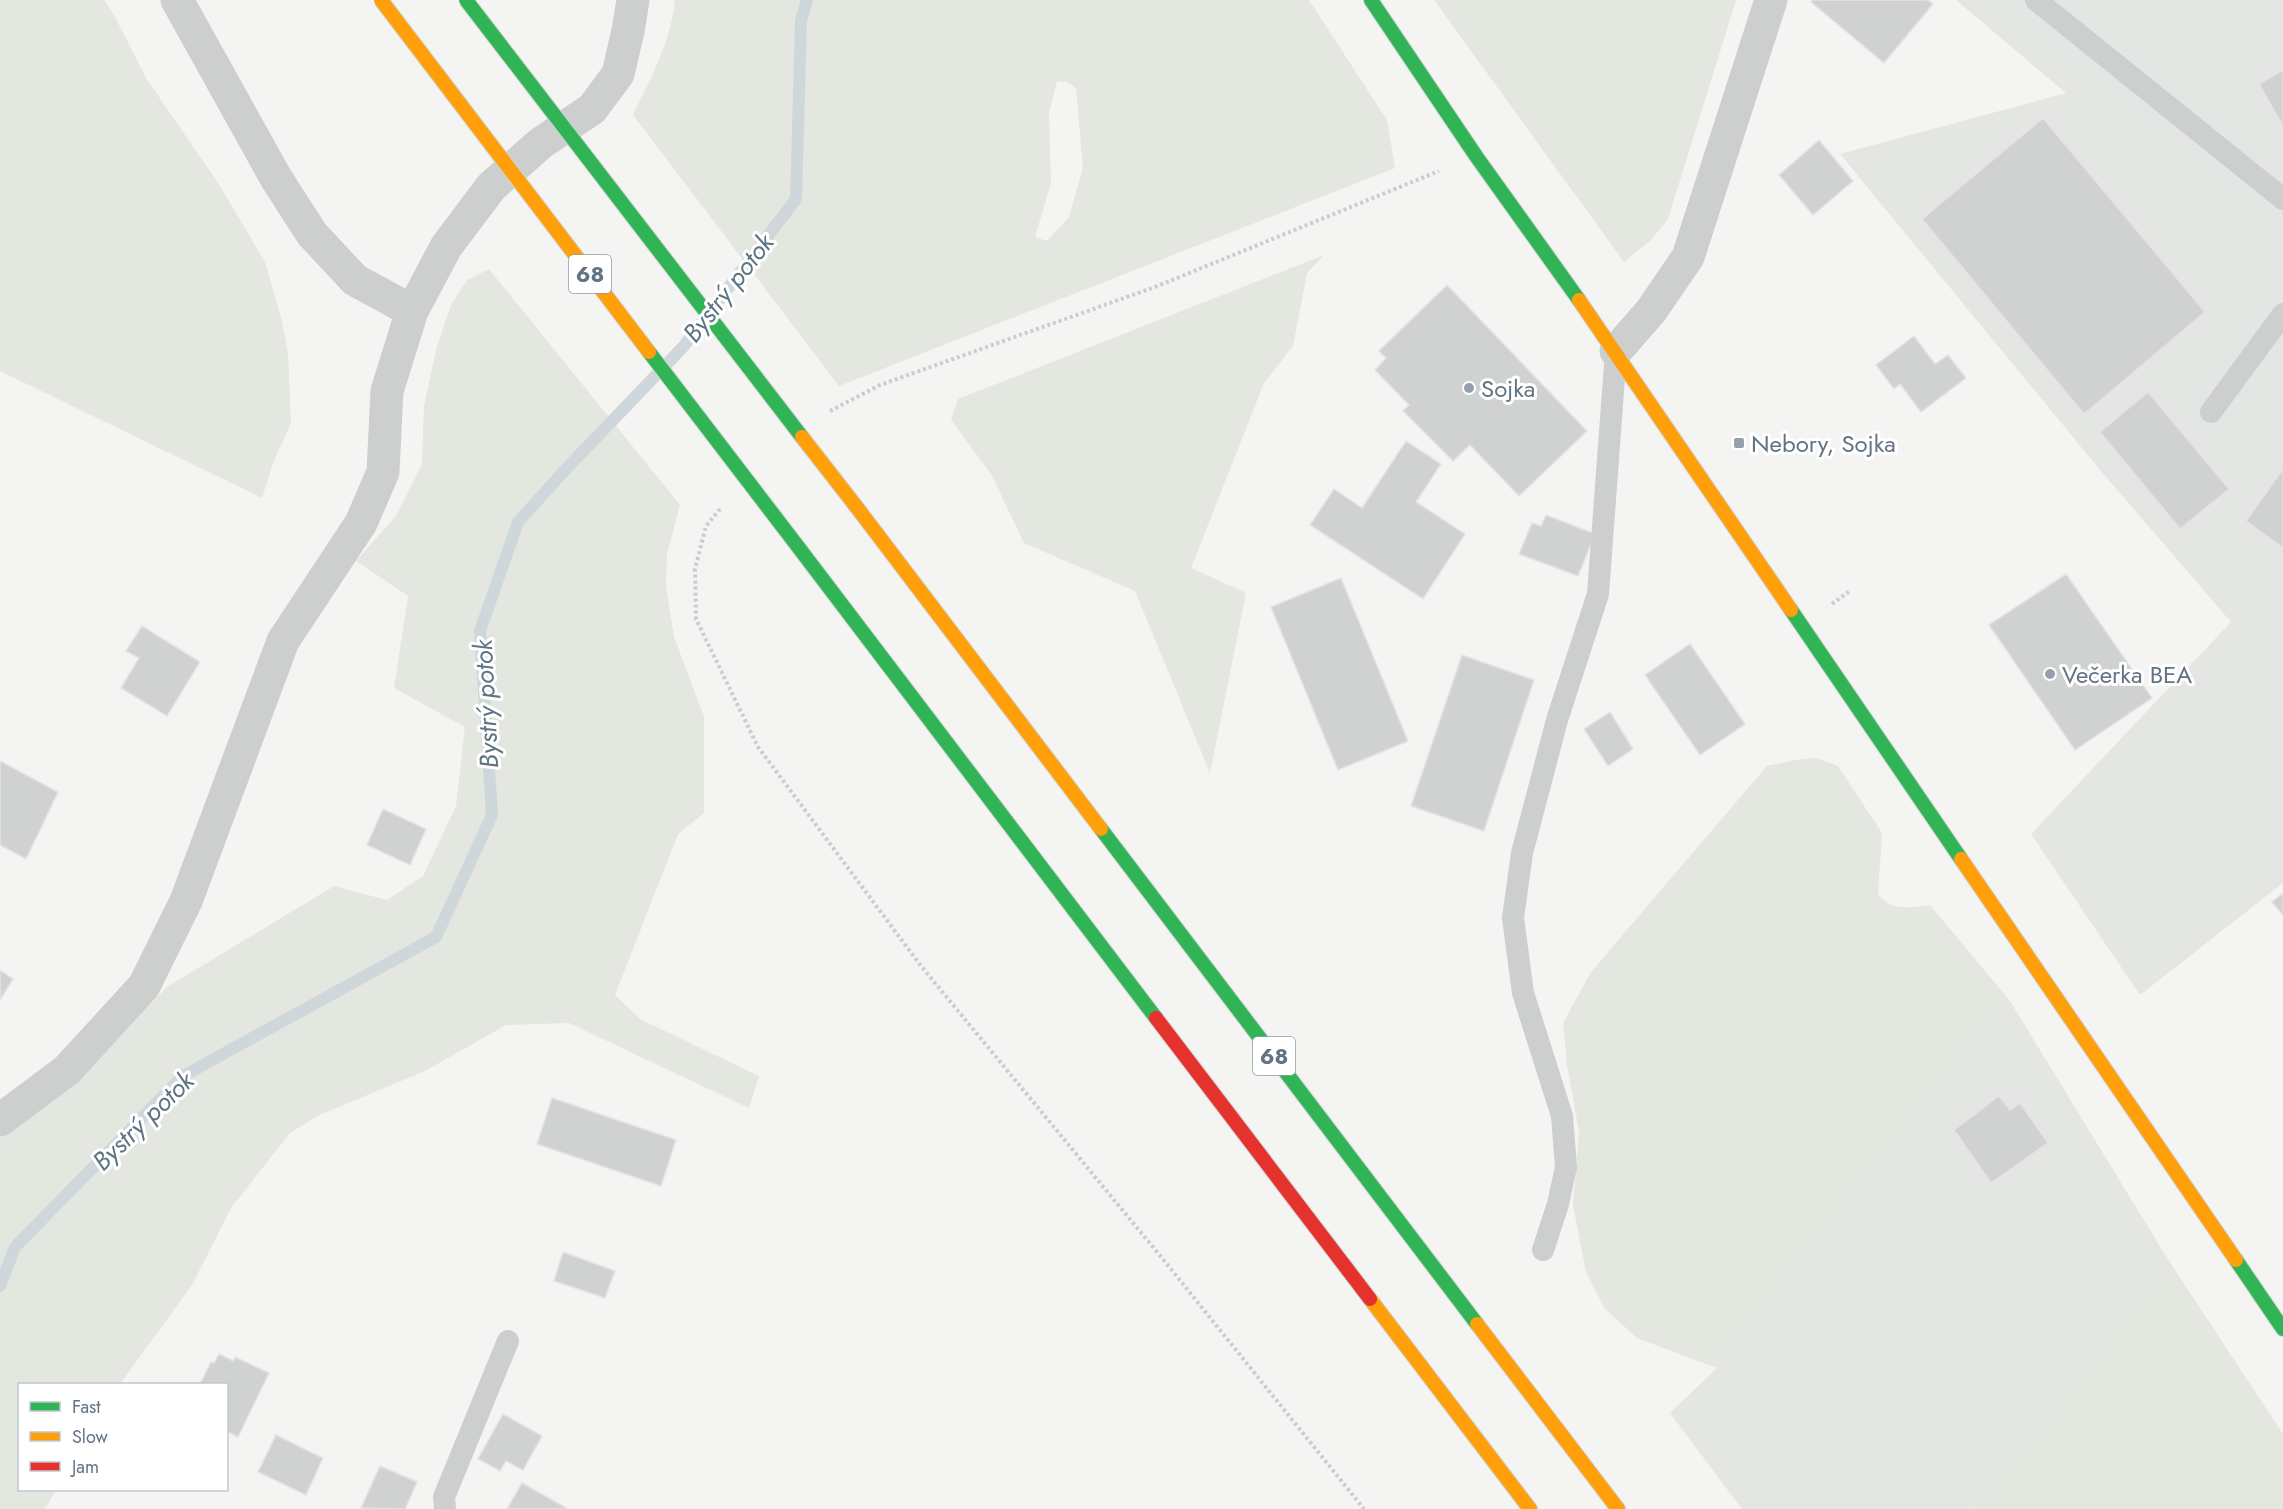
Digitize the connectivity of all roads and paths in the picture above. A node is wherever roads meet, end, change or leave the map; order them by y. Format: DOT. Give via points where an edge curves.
graph roads {
  1 [pos="177,0"];
  2 [pos="381,0"];
  3 [pos="466,0"];
  4 [pos="633,0"];
  5 [pos="1371,0"];
  6 [pos="1771,0"];
  7 [pos="2036,0"];
  8 [pos="2283,199"];
  9 [pos="412,311"];
  10 [pos="2283,314"];
  11 [pos="1616,351"];
  12 [pos="2211,412"];
  13 [pos="1851,590"];
  14 [pos="1828,607"];
  15 [pos="0,1120"];
  16 [pos="1543,1250"];
  17 [pos="2283,1329"];
  18 [pos="508,1341"];
  19 [pos="445,1509"];
  20 [pos="1530,1509"];
  21 [pos="1618,1509"];
  1 -- 9 [label="street" via="312,234 355,280"];
  2 -- 20 [label="main road, 68, bridge"];
  3 -- 21 [label="main road, 68, bridge"];
  4 -- 9 [label="street" via="618,74 592,109 541,143 491,187 446,247"];
  5 -- 11 [label="main road" via="1476,156"];
  6 -- 11 [label="street" via="1688,258 1651,312"];
  7 -- 8 [label="lane"];
  9 -- 15 [label="street" via="387,391 383,472 361,523 283,641 186,901 144,986 67,1070"];
  10 -- 12 [label="lane"];
  11 -- 16 [label="lane" via="1598,594 1557,720 1522,853 1513,918 1523,993 1562,1116 1566,1167"];
  11 -- 17 [label="main road"];
  13 -- 14 [label="path"];
  18 -- 19 [label="lane" via="444,1497"];
}
